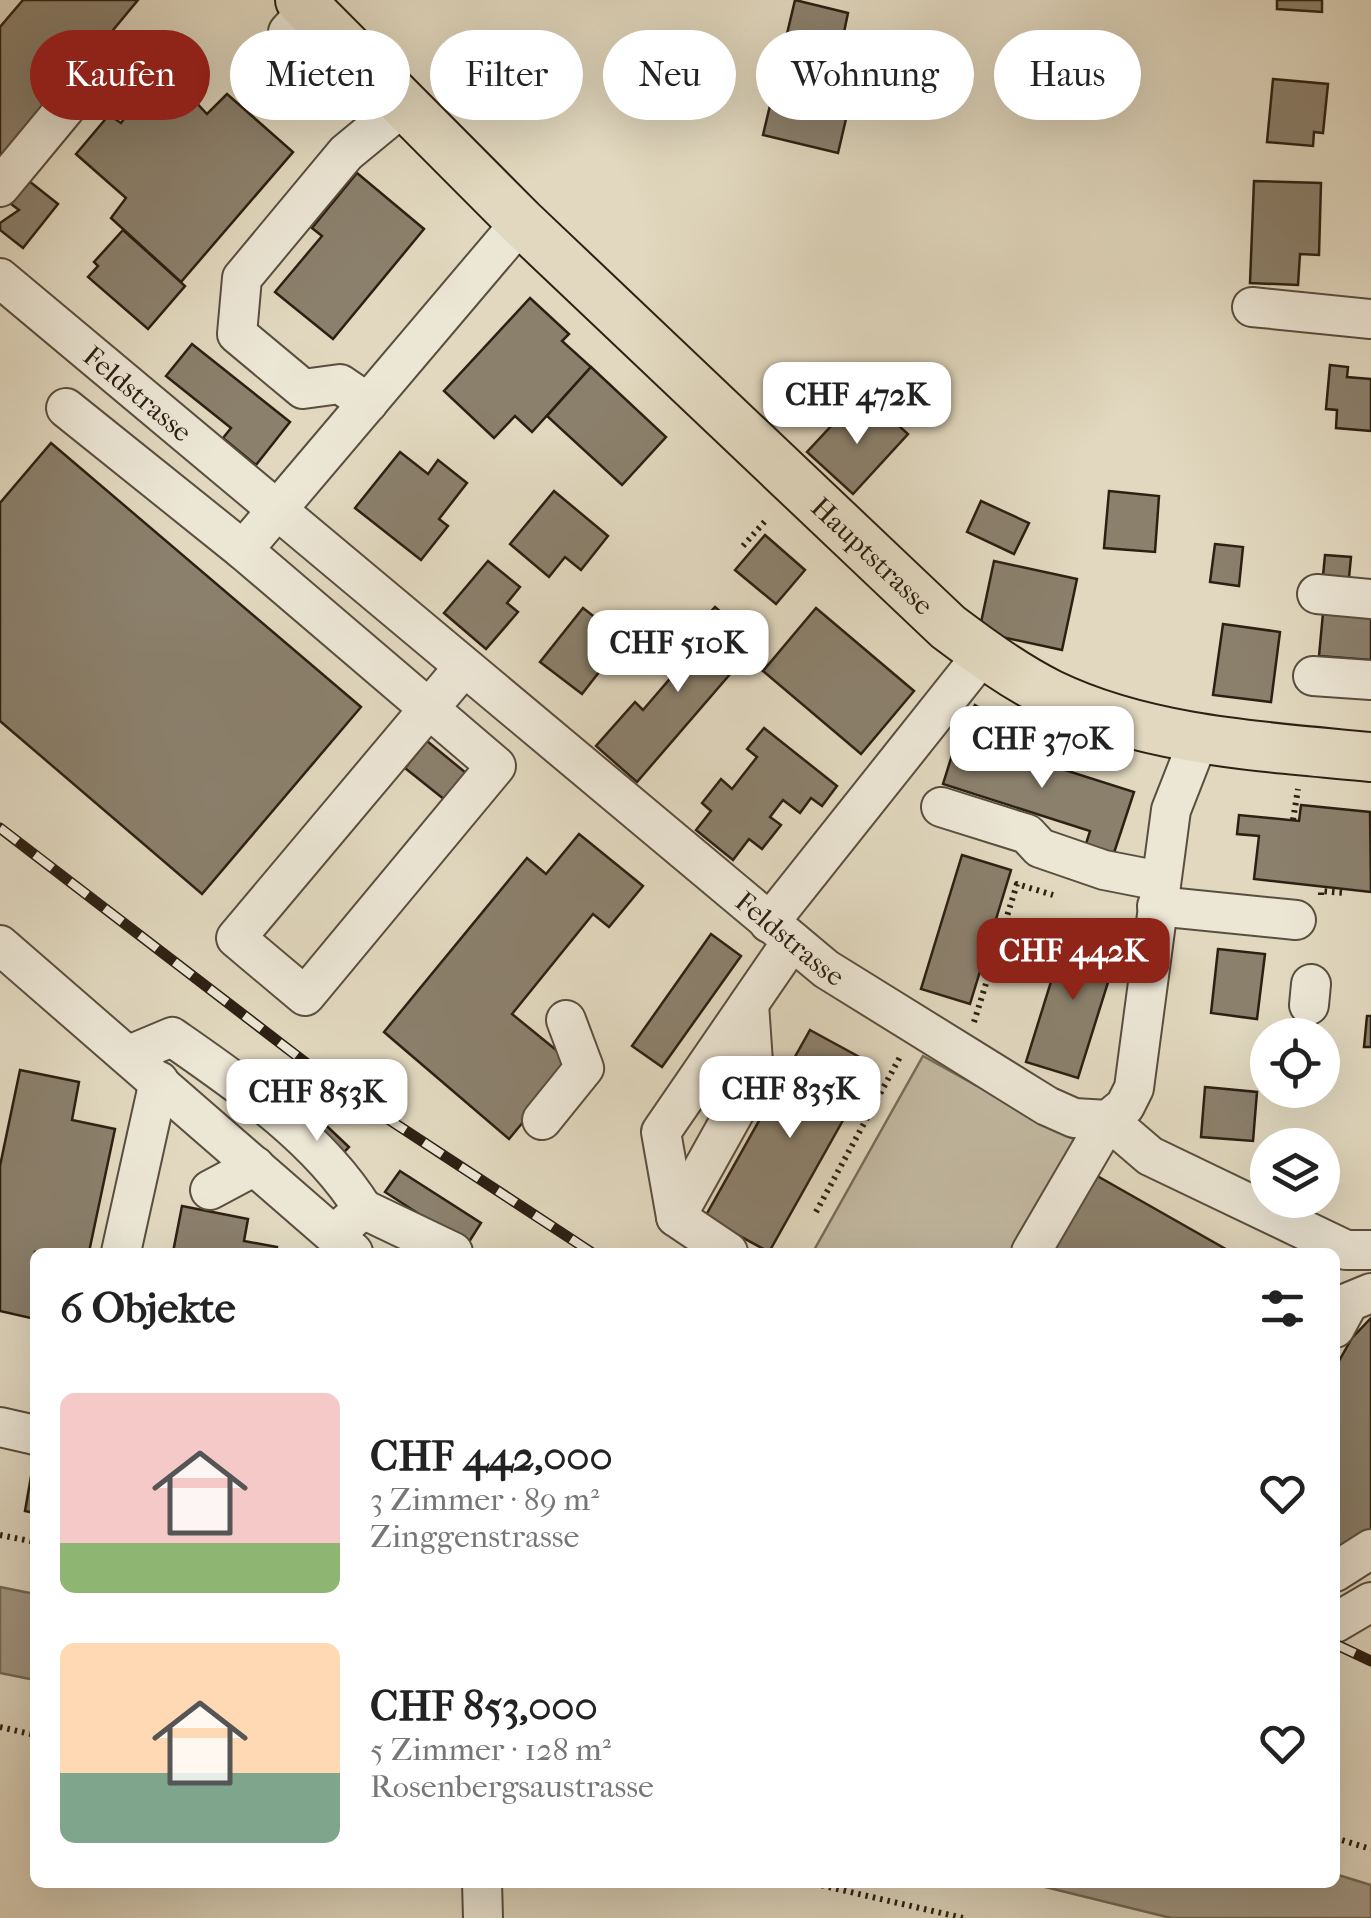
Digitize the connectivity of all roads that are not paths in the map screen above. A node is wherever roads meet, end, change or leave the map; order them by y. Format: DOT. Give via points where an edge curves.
graph roads {
  1 [pos="410,114"];
  2 [pos="55,120"];
  3 [pos="385,120"];
  4 [pos="0,187"];
  5 [pos="521,222"];
  6 [pos="0,278"];
  7 [pos="1252,307"];
  8 [pos="1371,319"];
  9 [pos="368,403"];
  10 [pos="66,408"];
  11 [pos="274,512"];
  12 [pos="244,550"];
  13 [pos="1318,594"];
  14 [pos="1371,599"];
  15 [pos="983,654"];
  16 [pos="462,668"];
  17 [pos="1313,676"];
  18 [pos="1371,680"];
  19 [pos="428,709"];
  20 [pos="1200,736"];
  21 [pos="1371,758"];
  22 [pos="941,807"];
  23 [pos="1158,894"];
  24 [pos="1296,920"];
  25 [pos="780,932"];
  26 [pos="0,945"];
  27 [pos="748,1004"];
  28 [pos="566,1020"];
  29 [pos="128,1055"];
  30 [pos="159,1082"];
  31 [pos="542,1120"];
  32 [pos="1108,1120"];
  33 [pos="255,1166"];
  34 [pos="210,1190"];
  35 [pos="363,1210"];
  36 [pos="676,1217"];
  37 [pos="337,1247"];
  38 [pos="121,1248"];
  39 [pos="444,1248"];
  40 [pos="722,1248"];
  41 [pos="1034,1248"];
  42 [pos="1335,1248"];
  43 [pos="1371,1293"];
  44 [pos="1340,1319"];
  45 [pos="0,1427"];
  46 [pos="30,1435"];
  47 [pos="1371,1549"];
  48 [pos="1340,1569"];
  49 [pos="1371,1602"];
  50 [pos="1340,1620"];
  51 [pos="482,1888"];
  52 [pos="483,1918"];
  1 -- 5 [label="main road, Hauptstrasse"];
  2 -- 4 [label="street"];
  3 -- 9 [label="street" via="346,153 242,278 237,334 303,388 340,384"];
  5 -- 9 [label="street"];
  5 -- 15 [label="main road, Hauptstrasse"];
  6 -- 11 [label="street, Feldstrasse"];
  7 -- 8 [label="street"];
  9 -- 11 [label="street"];
  10 -- 12 [label="street"];
  11 -- 12 [label="street"];
  11 -- 16 [label="street, Feldstrasse"];
  12 -- 19 [label="street"];
  13 -- 14 [label="street"];
  15 -- 20 [label="main road, Hauptstrasse" via="1082,707"];
  15 -- 25 [label="street"];
  16 -- 19 [label="street"];
  16 -- 25 [label="street, Feldstrasse" via="685,868"];
  17 -- 18 [label="street"];
  19 -- 19 [label="street" via="236,938 304,996 496,766"];
  20 -- 21 [label="main road, Hauptstrasse"];
  20 -- 23 [label="street" via="1171,810"];
  22 -- 23 [label="street" via="1027,834 1040,848"];
  23 -- 24 [label="street"];
  23 -- 32 [label="street" via="1134,1088"];
  25 -- 27 [label="street"];
  25 -- 32 [label="street, Feldstrasse" via="826,968 1047,1106 1074,1118"];
  26 -- 29 [label="street"];
  27 -- 36 [label="street" via="754,1077"];
  27 -- 36 [label="street" via="662,1132"];
  28 -- 31 [label="street" via="584,1068"];
  29 -- 30 [label="street"];
  29 -- 35 [label="street" via="172,1037 238,1082 340,1173"];
  30 -- 33 [label="street"];
  30 -- 38 [label="street"];
  32 -- 41 [label="street"];
  32 -- 42 [label="street" via="1150,1156"];
  33 -- 34 [label="street"];
  33 -- 37 [label="street"];
  35 -- 37 [label="street"];
  35 -- 39 [label="street"];
  36 -- 40 [label="street"];
  43 -- 44 [label="street" via="1349,1302"];
  45 -- 46 [label="street"];
  47 -- 48 [label="street"];
  49 -- 50 [label="street"];
  51 -- 52 [label="street"];
}
